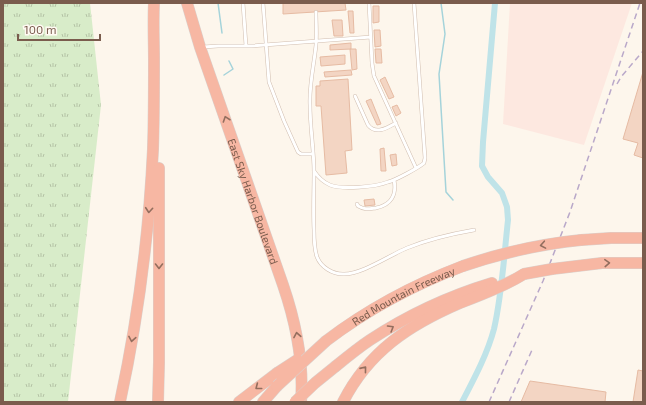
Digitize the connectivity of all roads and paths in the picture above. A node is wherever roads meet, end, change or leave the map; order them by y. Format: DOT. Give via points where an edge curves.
graph roads {
  1 [pos="154,3"];
  2 [pos="158,3"];
  3 [pos="187,3"];
  4 [pos="191,3"];
  5 [pos="243,3"];
  6 [pos="263,3"];
  7 [pos="369,3"];
  8 [pos="414,3"];
  9 [pos="316,12"];
  10 [pos="371,37"];
  11 [pos="316,42"];
  12 [pos="200,44"];
  13 [pos="266,45"];
  14 [pos="246,46"];
  15 [pos="355,96"];
  16 [pos="396,123"];
  17 [pos="313,154"];
  18 [pos="416,168"];
  19 [pos="314,171"];
  20 [pos="394,180"];
  21 [pos="357,204"];
  22 [pos="474,230"];
  23 [pos="643,238"];
  24 [pos="643,263"];
  25 [pos="471,294"];
  26 [pos="326,341"];
  27 [pos="120,402"];
  28 [pos="158,402"];
  29 [pos="240,402"];
  30 [pos="263,402"];
  31 [pos="295,402"];
  32 [pos="301,402"];
  33 [pos="343,402"];
  1 -- 27 [label="highway, one-way" via="153,130 147,230 138,304"];
  2 -- 28 [label="highway, one-way"];
  3 -- 12 [label="highway, East Sky Harbor Boulevard"];
  4 -- 12 [label="highway"];
  5 -- 14 [label="lane"];
  6 -- 13 [label="lane"];
  7 -- 10 [label="lane"];
  8 -- 18 [label="lane" via="425,158"];
  9 -- 11 [label="lane"];
  10 -- 11 [label="lane"];
  10 -- 16 [label="lane" via="374,76"];
  11 -- 13 [label="lane"];
  11 -- 17 [label="lane" via="310,104"];
  12 -- 14 [label="lane"];
  32 -- 12 [label="highway, East Sky Harbor Boulevard, one-way" via="302,364 293,314"];
  13 -- 14 [label="lane"];
  13 -- 17 [label="lane" via="269,82 284,121 299,153"];
  15 -- 16 [label="lane" via="370,128 382,130"];
  16 -- 18 [label="lane"];
  17 -- 19 [label="lane"];
  18 -- 20 [label="lane"];
  19 -- 20 [label="lane" via="326,183 340,188 383,184"];
  19 -- 22 [label="lane" via="315,250 321,263 333,272 353,273 418,243"];
  20 -- 21 [label="lane" via="395,191 387,204 363,209"];
  23 -- 26 [label="highway, Red Mountain Freeway, one-way, bridge" via="551,243 462,266 389,299"];
  25 -- 24 [label="highway, Red Mountain Freeway, one-way, bridge" via="505,279 524,274 602,263"];
  31 -- 25 [label="highway, Red Mountain Freeway, one-way, bridge" via="362,346 396,325 435,304"];
  33 -- 25 [label="highway, one-way" via="364,369 391,342"];
  26 -- 29 [label="highway, one-way, bridge" via="277,373"];
  26 -- 30 [label="highway, Red Mountain Freeway, bridge"];
}
